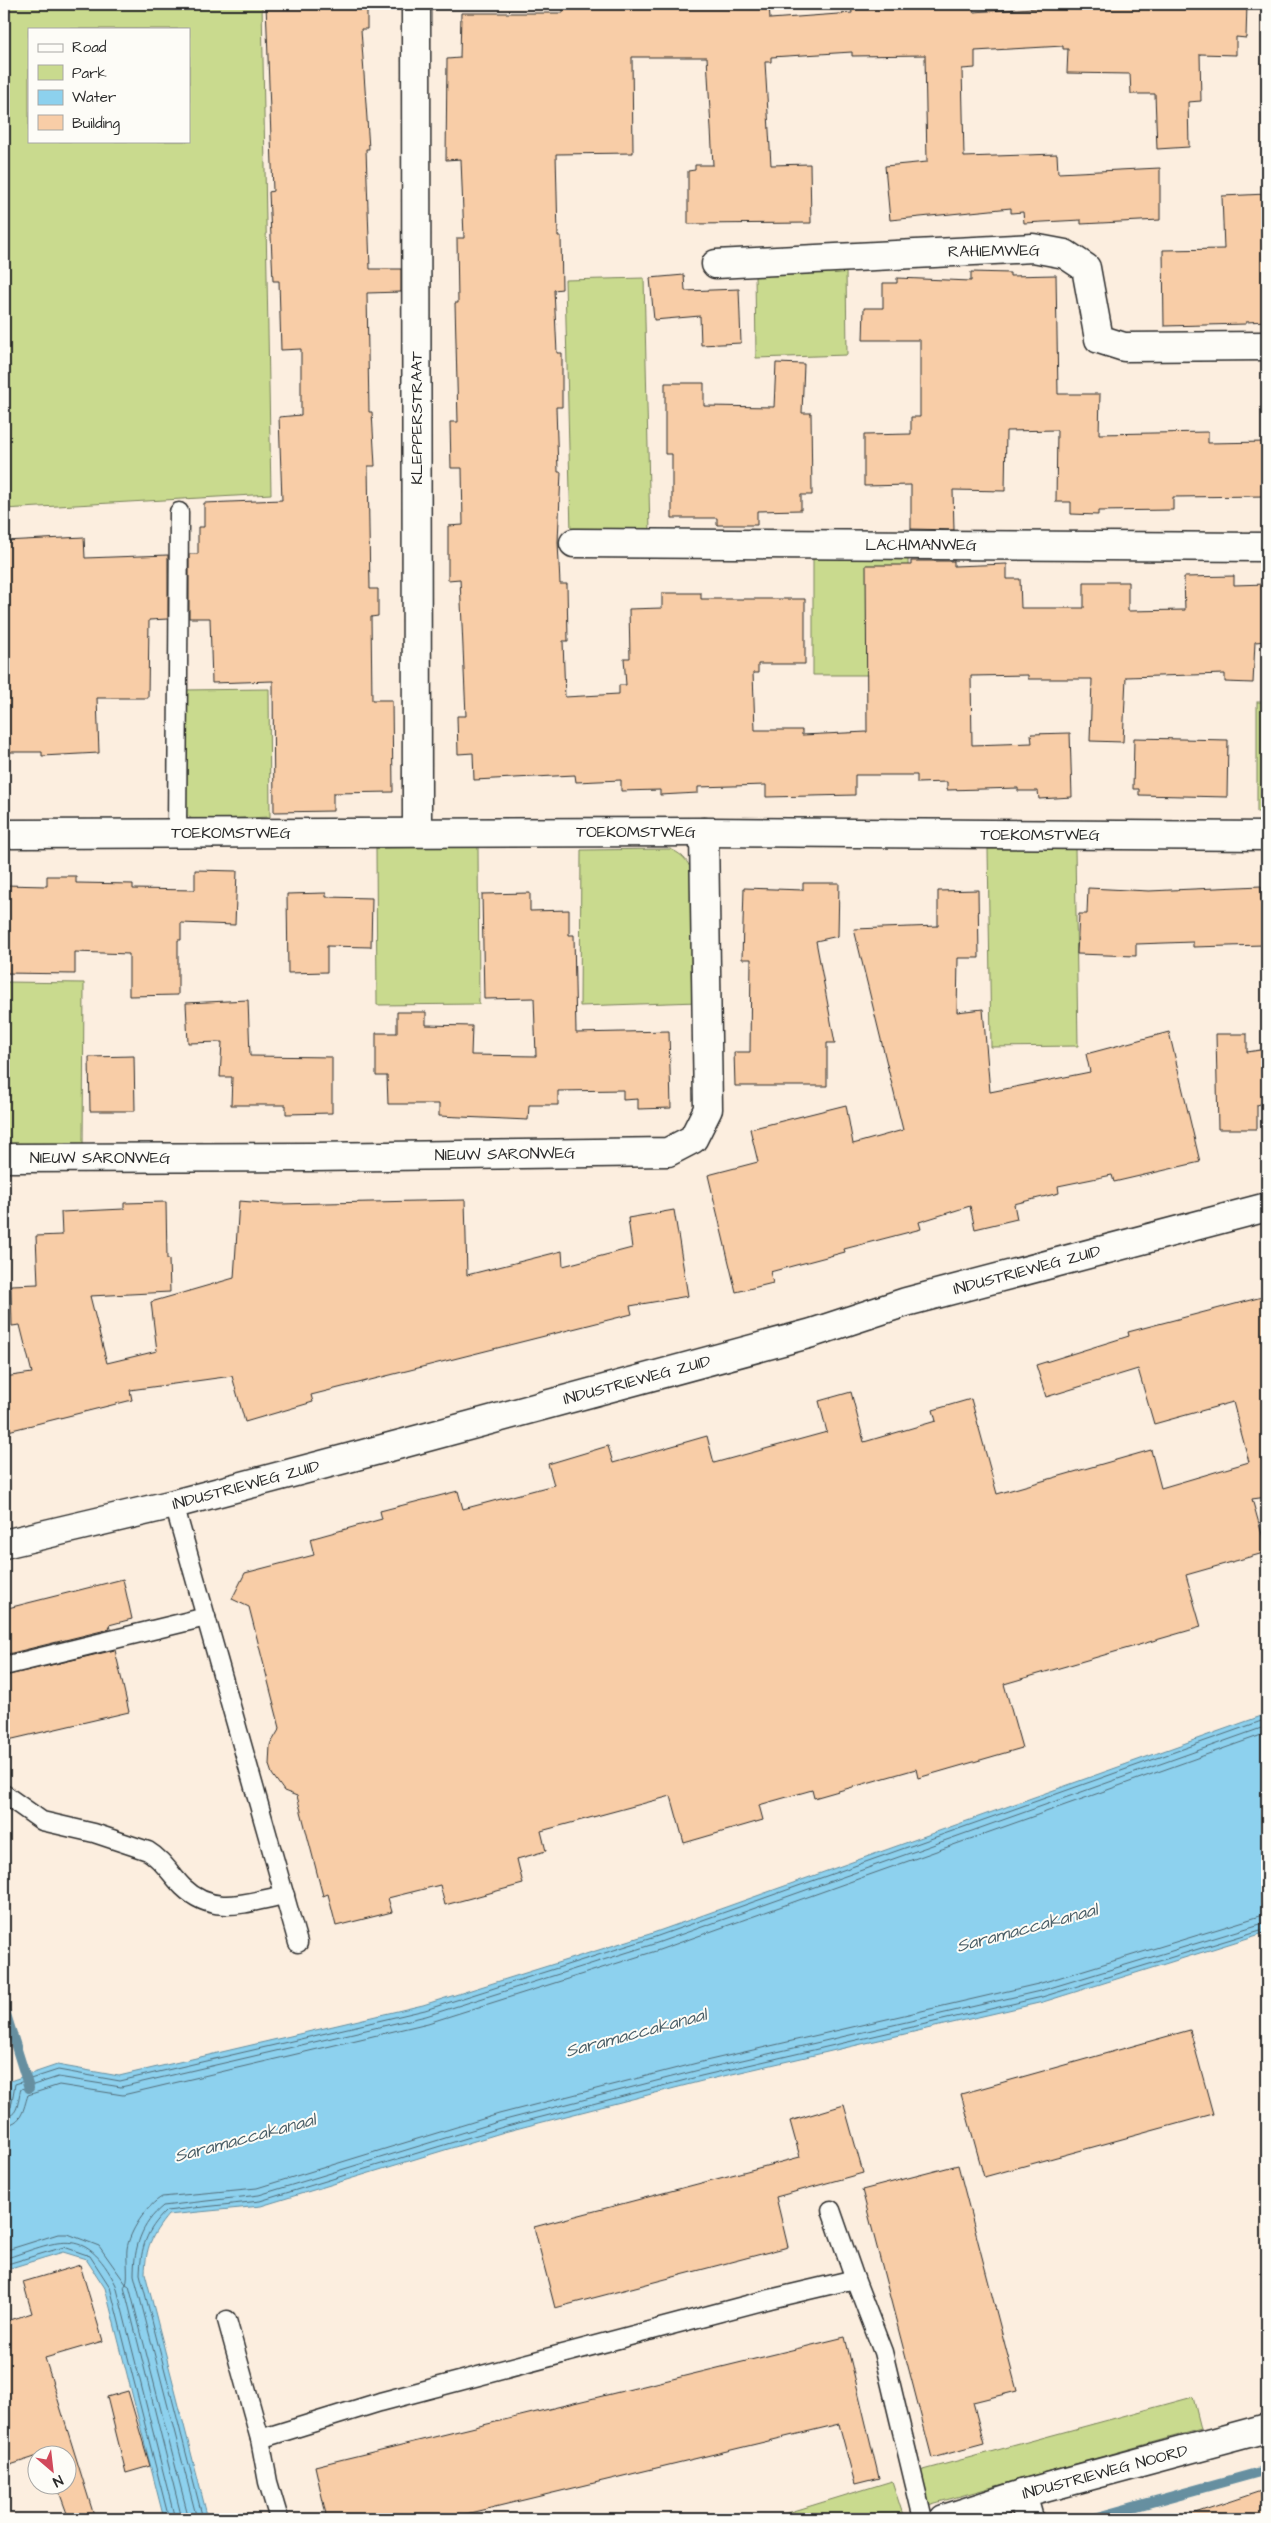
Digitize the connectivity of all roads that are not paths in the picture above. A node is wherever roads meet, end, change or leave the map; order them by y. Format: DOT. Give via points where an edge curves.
graph roads {
  1 [pos="416,4"];
  2 [pos="716,264"];
  3 [pos="1267,346"];
  4 [pos="179,512"];
  5 [pos="574,543"];
  6 [pos="1267,547"];
  7 [pos="417,832"];
  8 [pos="704,832"];
  9 [pos="177,833"];
  10 [pos="4,834"];
  11 [pos="1267,836"];
  12 [pos="4,1158"];
  13 [pos="1267,1206"];
  14 [pos="174,1504"];
  15 [pos="4,1544"];
  16 [pos="206,1617"];
  17 [pos="4,1666"];
  18 [pos="4,1794"];
  19 [pos="285,1895"];
  20 [pos="298,1943"];
  21 [pos="831,2210"];
  22 [pos="855,2279"];
  23 [pos="227,2320"];
  24 [pos="1267,2428"];
  25 [pos="260,2439"];
  26 [pos="1026,2507"];
  27 [pos="279,2519"];
  28 [pos="923,2519"];
  29 [pos="944,2519"];
  1 -- 7 [label="street, KLEPPERSTRAAT"];
  2 -- 3 [label="street, RAHIEMWEG" via="1033,248 1065,254 1086,268 1099,339 1124,347"];
  4 -- 9 [label="lane"];
  5 -- 6 [label="street, LACHMANWEG"];
  7 -- 8 [label="street, TOEKOMSTWEG"];
  7 -- 9 [label="street, TOEKOMSTWEG"];
  8 -- 11 [label="street, TOEKOMSTWEG"];
  8 -- 12 [label="street, NIEUW SARONWEG" via="708,1109 692,1139 668,1152 313,1158"];
  9 -- 10 [label="street, TOEKOMSTWEG"];
  13 -- 14 [label="street, INDUSTRIEWEG ZUID" via="906,1302 812,1333"];
  14 -- 15 [label="street, INDUSTRIEWEG ZUID"];
  14 -- 16 [label="lane"];
  16 -- 17 [label="lane"];
  16 -- 19 [label="lane"];
  18 -- 19 [label="lane" via="42,1821 110,1838 156,1855 182,1886 197,1899 212,1905 223,1907"];
  19 -- 20 [label="lane"];
  21 -- 22 [label="lane"];
  22 -- 25 [label="lane" via="770,2298 380,2402"];
  22 -- 28 [label="lane" via="883,2352"];
  23 -- 25 [label="lane"];
  24 -- 26 [label="street, INDUSTRIEWEG NOORD"];
  25 -- 27 [label="lane"];
  26 -- 29 [label="street, INDUSTRIEWEG NOORD"];
}
